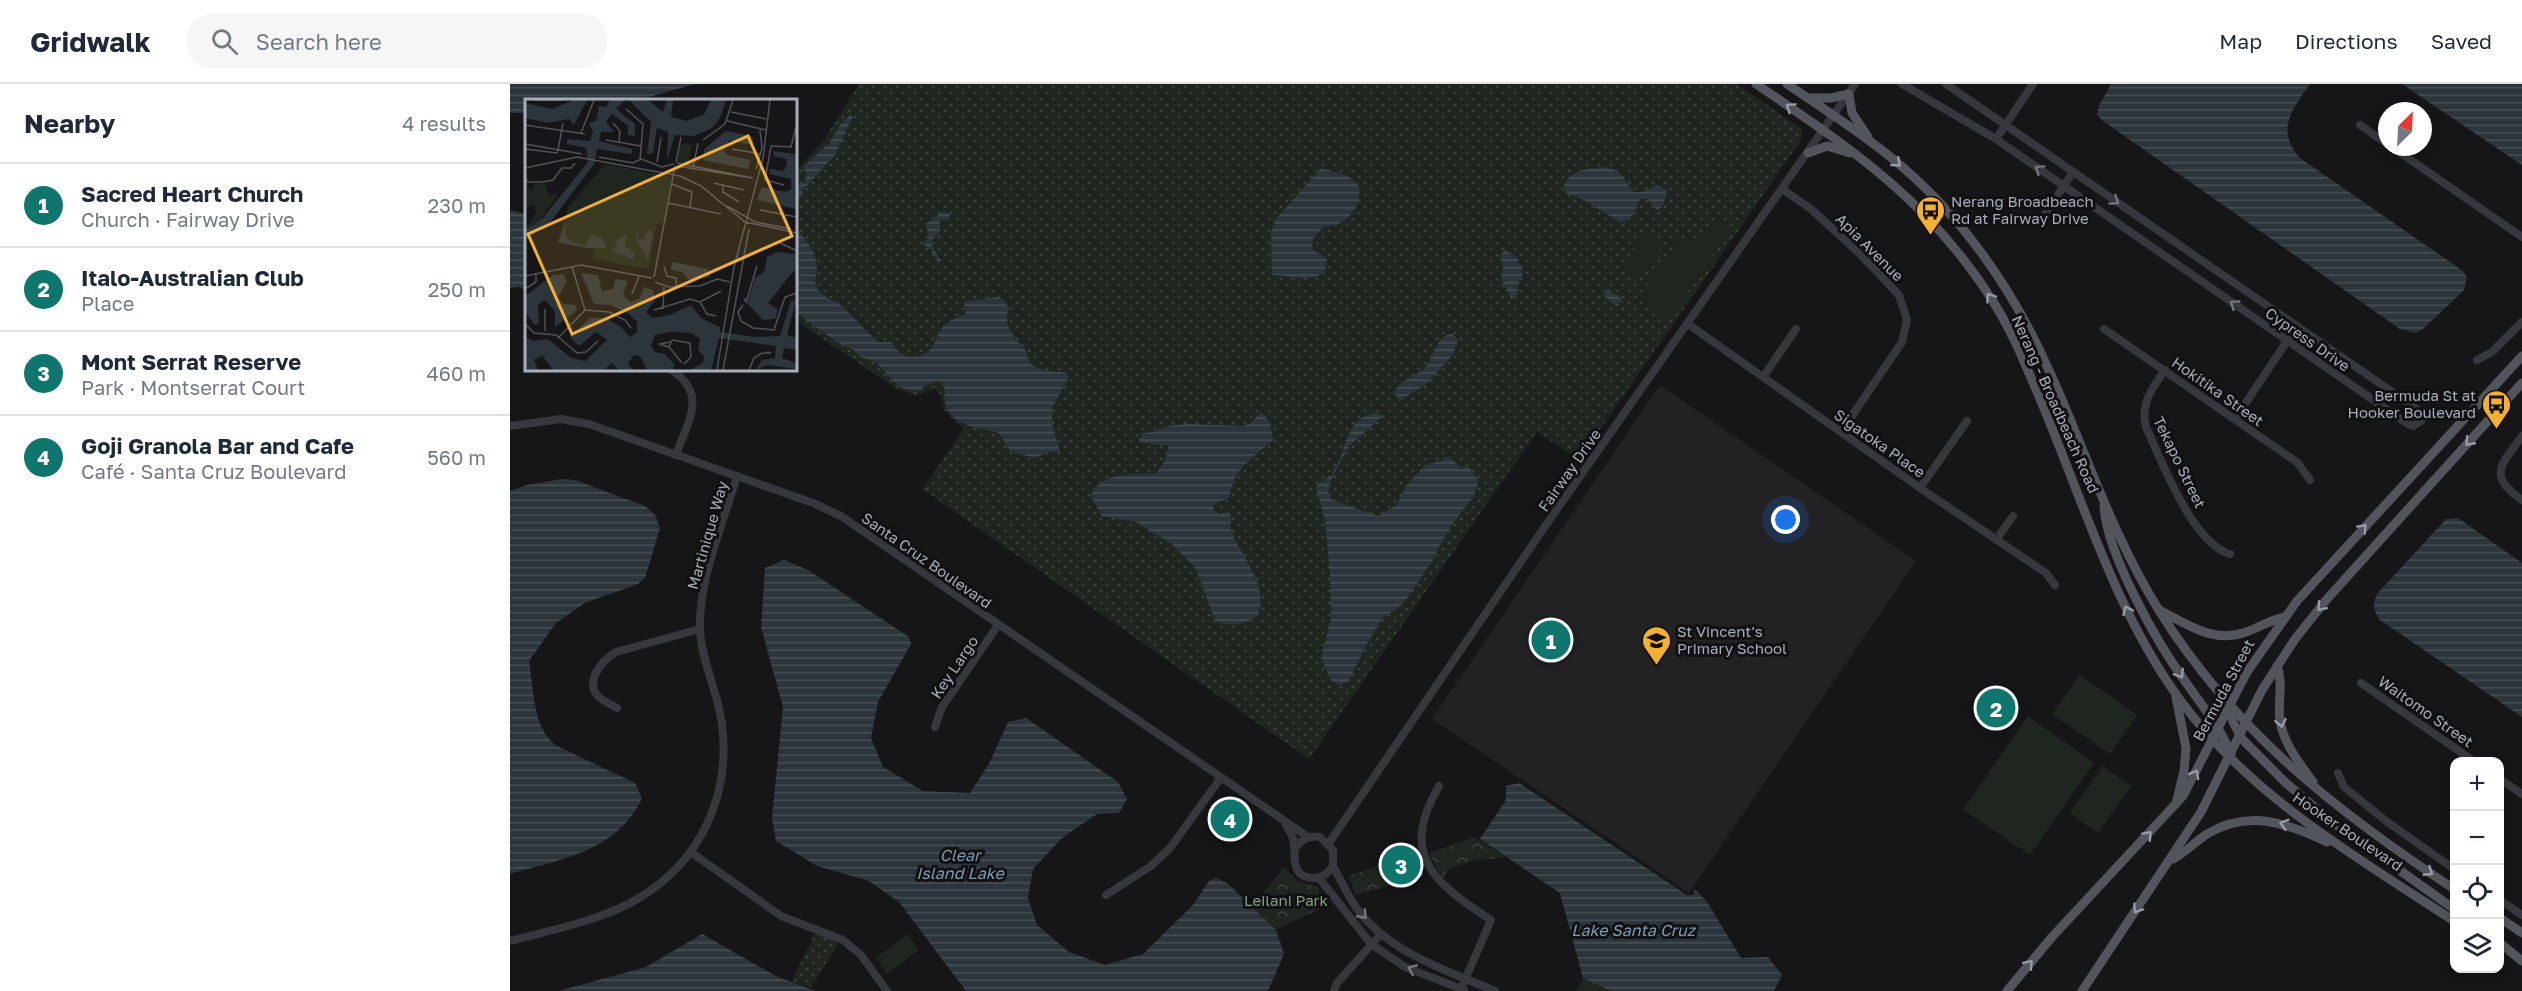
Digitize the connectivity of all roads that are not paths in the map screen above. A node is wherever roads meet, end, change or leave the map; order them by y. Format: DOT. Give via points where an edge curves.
graph roads {
  1 [pos="1756,84"];
  2 [pos="1787,84"];
  3 [pos="1855,84"];
  4 [pos="1902,84"];
  5 [pos="1946,84"];
  6 [pos="2033,84"];
  7 [pos="1849,94"];
  8 [pos="1808,98"];
  9 [pos="1834,115"];
  10 [pos="2006,124"];
  11 [pos="2360,125"];
  12 [pos="1824,130"];
  13 [pos="2378,138"];
  14 [pos="1996,139"];
  15 [pos="1871,142"];
  16 [pos="1808,153"];
  17 [pos="2405,156"];
  18 [pos="1864,158"];
  19 [pos="2073,172"];
  20 [pos="2064,187"];
  21 [pos="1782,189"];
  22 [pos="2038,223"];
  23 [pos="2522,237"];
  24 [pos="2522,322"];
  25 [pos="1688,324"];
  26 [pos="2297,326"];
  27 [pos="1796,329"];
  28 [pos="2104,329"];
  29 [pos="2287,341"];
  30 [pos="2522,356"];
  31 [pos="2477,360"];
  32 [pos="672,370"];
  33 [pos="2165,370"];
  34 [pos="1763,377"];
  35 [pos="2522,383"];
  36 [pos="2235,418"];
  37 [pos="1967,422"];
  38 [pos="510,426"];
  39 [pos="1841,432"];
  40 [pos="2522,436"];
  41 [pos="675,455"];
  42 [pos="737,476"];
  43 [pos="2310,480"];
  44 [pos="1920,488"];
  45 [pos="2103,500"];
  46 [pos="2522,500"];
  47 [pos="2013,516"];
  48 [pos="1996,540"];
  49 [pos="2230,554"];
  50 [pos="2055,585"];
  51 [pos="2159,610"];
  52 [pos="2284,617"];
  53 [pos="998,625"];
  54 [pos="700,629"];
  55 [pos="2277,666"];
  56 [pos="2361,683"];
  57 [pos="2175,693"];
  58 [pos="2230,705"];
  59 [pos="617,708"];
  60 [pos="2247,723"];
  61 [pos="935,727"];
  62 [pos="2219,728"];
  63 [pos="2240,736"];
  64 [pos="2213,740"];
  65 [pos="2231,757"];
  66 [pos="2468,757"];
  67 [pos="2338,773"];
  68 [pos="1220,779"];
  69 [pos="2504,782"];
  70 [pos="1439,786"];
  71 [pos="2522,794"];
  72 [pos="2321,795"];
  73 [pos="2175,806"];
  74 [pos="1285,824"];
  75 [pos="1308,837"];
  76 [pos="1329,843"];
  77 [pos="1294,850"];
  78 [pos="692,853"];
  79 [pos="2356,856"];
  80 [pos="2169,861"];
  81 [pos="2450,865"];
  82 [pos="1333,866"];
  83 [pos="1319,878"];
  84 [pos="2450,886"];
  85 [pos="1106,895"];
  86 [pos="2504,903"];
  87 [pos="2450,906"];
  88 [pos="2522,915"];
  89 [pos="2451,919"];
  90 [pos="2501,919"];
  91 [pos="2522,933"];
  92 [pos="1381,934"];
  93 [pos="510,941"];
  94 [pos="1371,944"];
  95 [pos="2504,947"];
  96 [pos="2504,952"];
  97 [pos="2522,961"];
  98 [pos="1465,978"];
  99 [pos="1463,990"];
  100 [pos="887,991"];
  101 [pos="1334,991"];
  102 [pos="1495,991"];
  103 [pos="2007,991"];
  104 [pos="2082,991"];
  12 -- 1 [label="main road, Nerang - Broadbeach Road, one-way"];
  2 -- 8 [label="main road, Nerang - Broadbeach Road"];
  3 -- 7 [label="street"];
  4 -- 14 [label="street, Cypress Drive"];
  5 -- 10 [label="street, Cypress Drive"];
  6 -- 10 [label="street"];
  7 -- 8 [label="main road"];
  7 -- 9 [label="street"];
  7 -- 15 [label="main road" via="1852,113"];
  8 -- 9 [label="main road, Nerang - Broadbeach Road"];
  9 -- 12 [label="street, Fairway Drive"];
  9 -- 15 [label="main road, Nerang - Broadbeach Road"];
  10 -- 14 [label="street"];
  10 -- 19 [label="street, Cypress Drive"];
  11 -- 13 [label="street"];
  12 -- 16 [label="street, Fairway Drive"];
  12 -- 18 [label="main road, Nerang - Broadbeach Road"];
  20 -- 14 [label="street, Cypress Drive, one-way"];
  15 -- 45 [label="main road, Nerang - Broadbeach Road, one-way" via="1944,207 2000,280 2034,340"];
  16 -- 18 [label="main road" via="1833,146"];
  16 -- 21 [label="street, Fairway Drive"];
  17 -- 23 [label="street"];
  57 -- 18 [label="main road, Nerang - Broadbeach Road, one-way" via="2128,612 2018,347 1995,304 1941,232"];
  19 -- 20 [label="street"];
  19 -- 26 [label="street, Cypress Drive, one-way"];
  20 -- 22 [label="street"];
  29 -- 20 [label="street, Cypress Drive, one-way"];
  21 -- 25 [label="street, Fairway Drive"];
  21 -- 39 [label="street, Apia Avenue" via="1811,209 1859,253 1899,295 1907,320 1902,342"];
  24 -- 31 [label="street" via="2492,352"];
  25 -- 34 [label="street, Sigatoka Place"];
  25 -- 76 [label="street, Fairway Drive"];
  26 -- 29 [label="street"];
  26 -- 29 [label="street, Cypress Drive" via="2421,412 2421,421 2413,426 2408,424"];
  27 -- 34 [label="street"];
  28 -- 33 [label="street, Hokitika Street"];
  29 -- 36 [label="street"];
  52 -- 30 [label="main road, Bermuda Street, one-way"];
  32 -- 41 [label="street" via="692,389 694,402"];
  33 -- 36 [label="street, Hokitika Street"];
  33 -- 49 [label="street, Tekapo Street" via="2145,401 2146,427 2197,526 2211,543"];
  34 -- 39 [label="street, Sigatoka Place"];
  35 -- 55 [label="main road, one-way" via="2313,616"];
  36 -- 43 [label="street, Hokitika Street" via="2298,464"];
  37 -- 44 [label="street"];
  38 -- 41 [label="street, Santa Cruz Boulevard" via="540,420 589,424"];
  39 -- 44 [label="street, Sigatoka Place"];
  40 -- 46 [label="street" via="2501,466 2500,481"];
  41 -- 42 [label="street, Santa Cruz Boulevard"];
  42 -- 53 [label="street, Santa Cruz Boulevard" via="840,516"];
  42 -- 54 [label="street, Martinique Way" via="708,573"];
  44 -- 48 [label="street, Sigatoka Place"];
  45 -- 51 [label="main road, Nerang - Broadbeach Road"];
  45 -- 62 [label="main road, one-way" via="2105,527 2150,624 2183,680"];
  47 -- 48 [label="street"];
  48 -- 50 [label="street, Sigatoka Place" via="2046,573"];
  51 -- 52 [label="main road" via="2193,628 2222,636 2246,632 2268,620"];
  51 -- 58 [label="main road, Nerang - Broadbeach Road"];
  52 -- 58 [label="main road, Bermuda Street"];
  53 -- 61 [label="street, Key Largo" via="942,707"];
  53 -- 68 [label="street, Santa Cruz Boulevard"];
  54 -- 59 [label="street" via="606,658 597,668 593,684 599,698"];
  54 -- 78 [label="street, Martinique Way" via="703,655 722,722 722,782"];
  55 -- 60 [label="main road"];
  55 -- 72 [label="main road, one-way" via="2283,734"];
  56 -- 66 [label="street, Waitomo Street"];
  57 -- 64 [label="main road, Nerang - Broadbeach Road"];
  57 -- 73 [label="main road" via="2186,748"];
  58 -- 60 [label="main road, Hooker Boulevard"];
  58 -- 62 [label="main road, Bermuda Street"];
  58 -- 63 [label="main road"];
  60 -- 63 [label="main road"];
  60 -- 72 [label="main road, Hooker Boulevard"];
  62 -- 64 [label="main road, Bermuda Street"];
  62 -- 65 [label="main road"];
  63 -- 65 [label="main road"];
  63 -- 87 [label="main road" via="2326,817"];
  64 -- 65 [label="main road, Hooker Boulevard"];
  73 -- 64 [label="main road, Bermuda Street, one-way"];
  65 -- 79 [label="main road, Hooker Boulevard" via="2290,811"];
  65 -- 80 [label="main road"];
  67 -- 81 [label="street, Hooker Boulevard" via="2344,788"];
  68 -- 74 [label="street, Santa Cruz Boulevard"];
  68 -- 85 [label="street" via="1170,848 1151,866"];
  69 -- 71 [label="street"];
  70 -- 98 [label="street" via="1426,807 1422,828 1424,852 1432,874 1449,892 1491,920"];
  72 -- 84 [label="main road, Hooker Boulevard, one-way"];
  103 -- 73 [label="main road, Bermuda Street, one-way"];
  74 -- 75 [label="street, Santa Cruz Boulevard"];
  74 -- 77 [label="street"];
  75 -- 76 [label="street" via="1320,837"];
  75 -- 77 [label="street"];
  76 -- 82 [label="street" via="1335,854"];
  77 -- 83 [label="street" via="1293,862 1299,872 1308,878"];
  78 -- 93 [label="street, Martinique Way" via="639,899"];
  78 -- 100 [label="street" via="781,916 843,940 861,955"];
  79 -- 80 [label="main road, one-way" via="2292,826 2259,820 2223,826"];
  79 -- 89 [label="main road, Hooker Boulevard"];
  80 -- 104 [label="main road, one-way"];
  82 -- 83 [label="street"];
  82 -- 92 [label="street, one-way" via="1358,910"];
  83 -- 94 [label="street"];
  86 -- 88 [label="street"];
  90 -- 91 [label="main road"];
  92 -- 94 [label="street"];
  92 -- 98 [label="street" via="1412,955"];
  99 -- 94 [label="street, one-way" via="1405,967"];
  94 -- 101 [label="street"];
  95 -- 97 [label="main road"];
  96 -- 97 [label="main road"];
  98 -- 99 [label="street"];
  98 -- 102 [label="street"];
}
